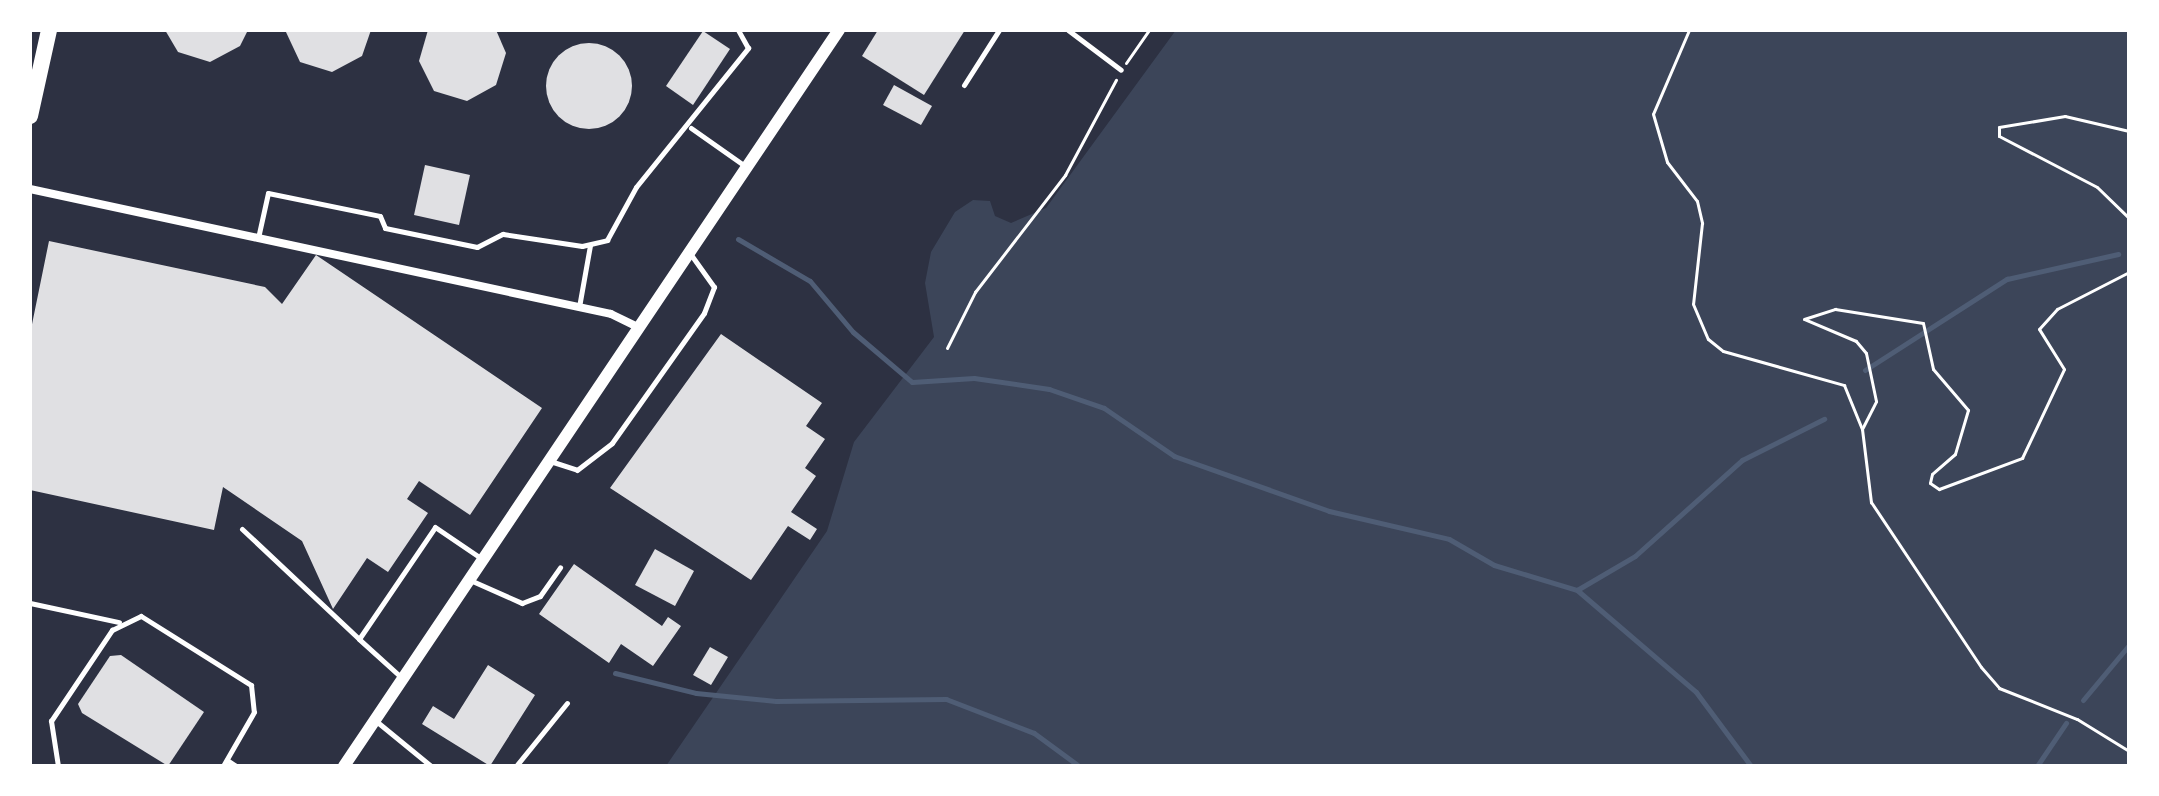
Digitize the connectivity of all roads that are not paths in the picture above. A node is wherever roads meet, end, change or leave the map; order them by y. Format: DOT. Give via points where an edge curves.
graph roads {
  1 [pos="49,30"];
  2 [pos="738,30"];
  3 [pos="839,30"];
  4 [pos="999,30"];
  5 [pos="1068,30"];
  6 [pos="1121,70"];
  7 [pos="964,85"];
  8 [pos="30,116"];
  9 [pos="690,128"];
  10 [pos="746,167"];
  11 [pos="30,189"];
  12 [pos="258,238"];
  13 [pos="590,244"];
  14 [pos="688,252"];
  15 [pos="579,307"];
  16 [pos="638,327"];
  17 [pos="549,461"];
  18 [pos="242,529"];
  19 [pos="483,559"];
  20 [pos="560,567"];
  21 [pos="469,579"];
  22 [pos="30,603"];
  23 [pos="120,622"];
  24 [pos="359,639"];
  25 [pos="403,678"];
  26 [pos="567,703"];
  27 [pos="375,720"];
  28 [pos="227,760"];
  29 [pos="58,766"];
  30 [pos="223,766"];
  31 [pos="236,766"];
  32 [pos="344,766"];
  33 [pos="431,766"];
  34 [pos="516,766"];
  1 -- 8 [label="highway"];
  2 -- 9 [label="lane" via="748,48"];
  3 -- 10 [label="main road"];
  4 -- 7 [label="lane"];
  5 -- 6 [label="lane"];
  9 -- 10 [label="lane"];
  9 -- 13 [label="lane" via="636,187 607,240"];
  10 -- 14 [label="main road"];
  11 -- 12 [label="street"];
  12 -- 13 [label="lane" via="268,193 380,216 385,228 477,247 503,234"];
  12 -- 15 [label="street"];
  13 -- 15 [label="lane"];
  14 -- 16 [label="main road"];
  14 -- 17 [label="lane" via="714,287 704,313 612,443 577,470"];
  15 -- 16 [label="street"];
  16 -- 17 [label="main road"];
  17 -- 19 [label="main road"];
  18 -- 24 [label="lane"];
  19 -- 21 [label="main road"];
  19 -- 24 [label="lane" via="435,527"];
  20 -- 21 [label="lane" via="540,596 522,603"];
  21 -- 25 [label="main road"];
  22 -- 23 [label="lane"];
  23 -- 28 [label="lane" via="152,618 251,685 254,712"];
  23 -- 29 [label="lane" via="51,721"];
  24 -- 25 [label="lane"];
  25 -- 27 [label="main road"];
  26 -- 34 [label="lane"];
  27 -- 32 [label="main road"];
  27 -- 33 [label="lane"];
  28 -- 30 [label="lane"];
  28 -- 31 [label="lane"];
}
